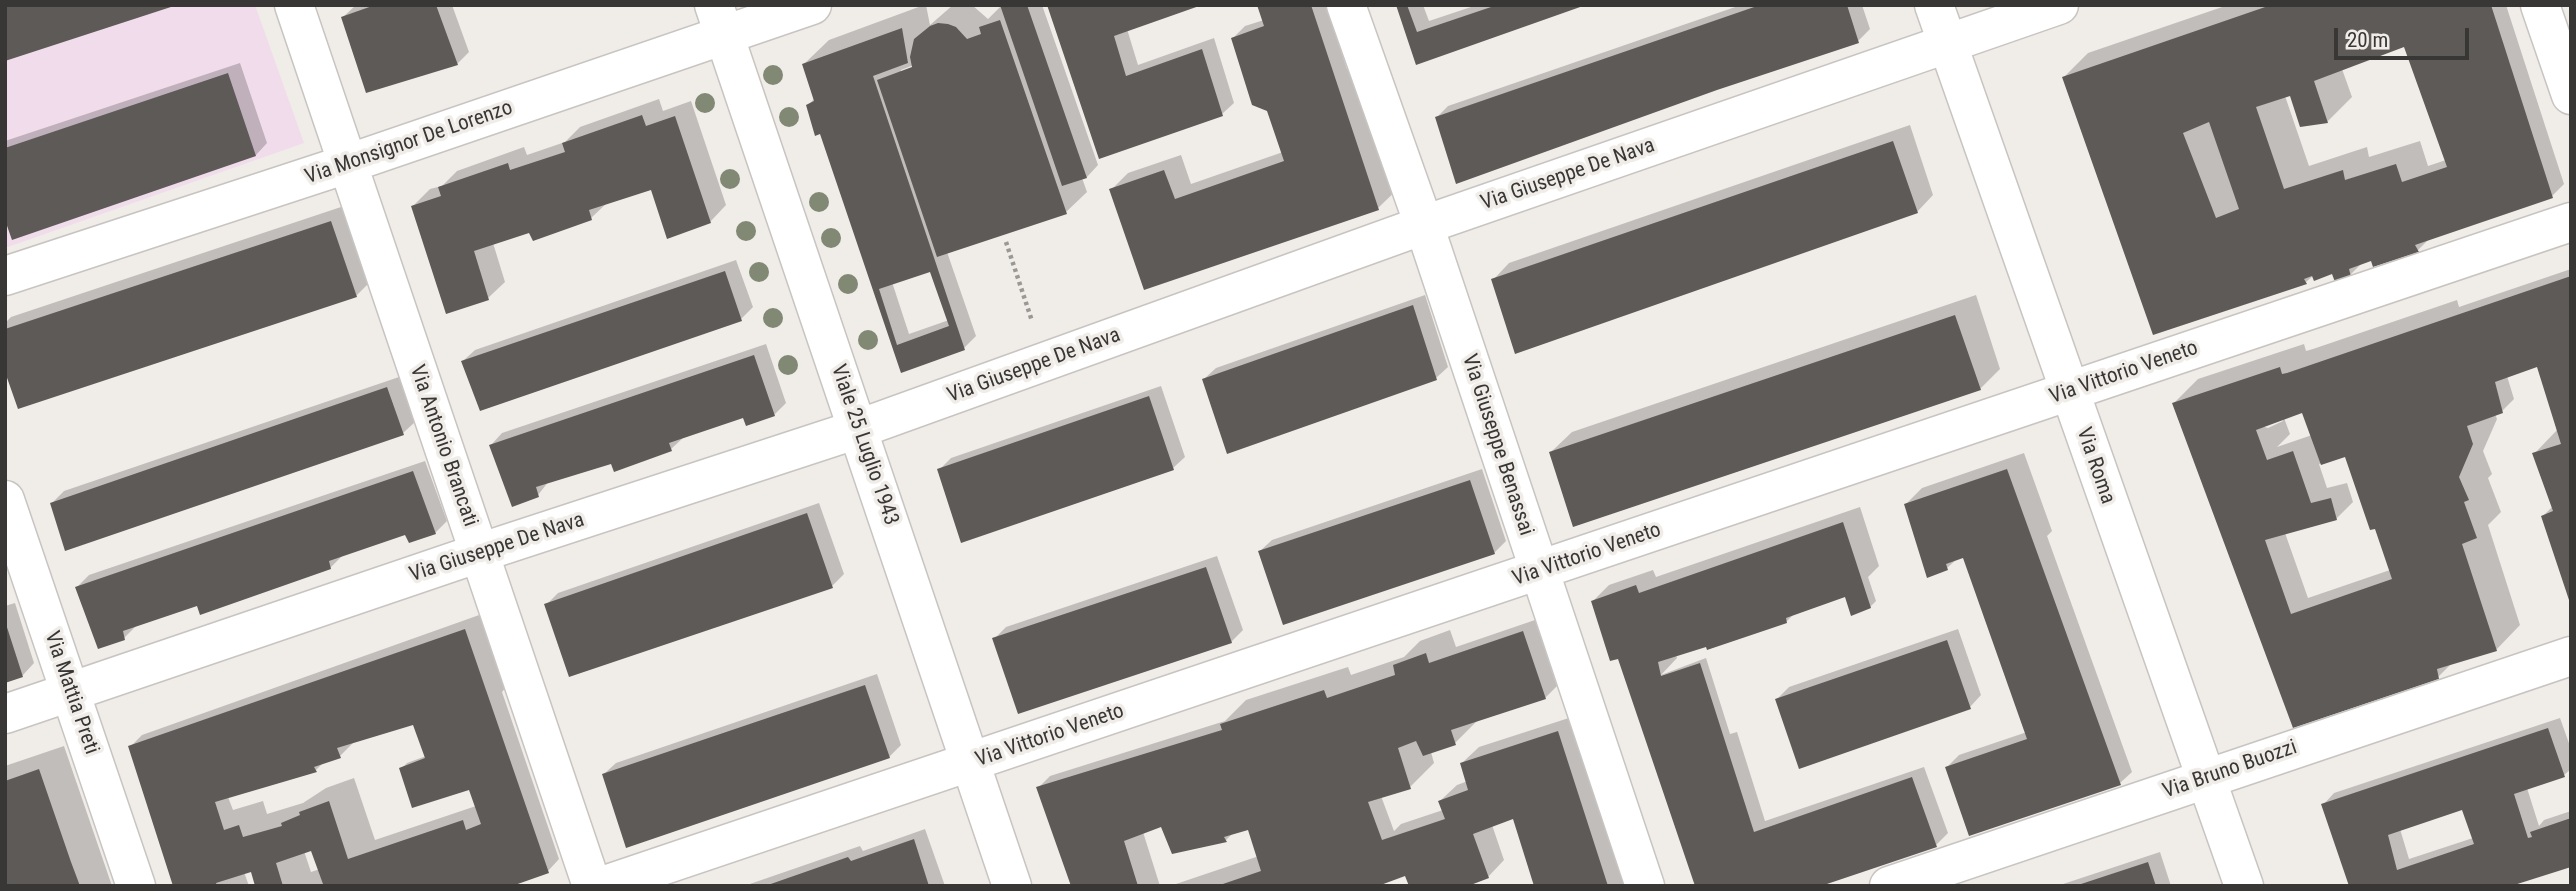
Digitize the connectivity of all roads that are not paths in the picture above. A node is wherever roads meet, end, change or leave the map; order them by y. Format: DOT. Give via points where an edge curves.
graph roads {
  1 [pos="294,5"];
  2 [pos="812,5"];
  3 [pos="1346,5"];
  4 [pos="1934,5"];
  5 [pos="2059,5"];
  6 [pos="2540,5"];
  7 [pos="719,20"];
  8 [pos="1947,43"];
  9 [pos="2571,95"];
  10 [pos="347,164"];
  11 [pos="2571,222"];
  12 [pos="1424,225"];
  13 [pos="5,276"];
  14 [pos="2069,391"];
  15 [pos="858,429"];
  16 [pos="5,500"];
  17 [pos="479,554"];
  18 [pos="1538,571"];
  19 [pos="2571,656"];
  20 [pos="72,692"];
  21 [pos="5,714"];
  22 [pos="971,762"];
  23 [pos="2205,778"];
  24 [pos="136,886"];
  25 [pos="592,886"];
  26 [pos="603,886"];
  27 [pos="1012,886"];
  28 [pos="1645,886"];
  29 [pos="1889,886"];
  30 [pos="2245,886"];
  1 -- 10 [label="street, Via Antonio Brancati"];
  2 -- 7 [label="street, Via Monsignor De Lorenzo"];
  3 -- 12 [label="street, Via Giuseppe Benassai"];
  4 -- 8 [label="street, Via Roma"];
  5 -- 8 [label="street, Via Giuseppe De Nava"];
  6 -- 9 [label="street"];
  7 -- 10 [label="street, Via Monsignor De Lorenzo"];
  7 -- 15 [label="street, Viale 25 Luglio 1943"];
  8 -- 12 [label="street, Via Giuseppe De Nava"];
  8 -- 14 [label="street, Via Roma"];
  10 -- 13 [label="street, Via Monsignor De Lorenzo"];
  10 -- 17 [label="street, Via Antonio Brancati"];
  11 -- 14 [label="street, Via Vittorio Veneto"];
  12 -- 15 [label="street, Via Giuseppe De Nava"];
  12 -- 18 [label="street, Via Giuseppe Benassai"];
  14 -- 18 [label="street, Via Vittorio Veneto"];
  14 -- 23 [label="street, Via Roma"];
  15 -- 17 [label="street, Via Giuseppe De Nava"];
  15 -- 22 [label="street, Viale 25 Luglio 1943"];
  16 -- 20 [label="street, Via Mattia Preti"];
  17 -- 20 [label="street, Via Giuseppe De Nava"];
  17 -- 25 [label="street, Via Antonio Brancati"];
  18 -- 22 [label="street, Via Vittorio Veneto"];
  18 -- 28 [label="street, Via Giuseppe Benassai"];
  19 -- 23 [label="street, Via Bruno Buozzi"];
  20 -- 21 [label="street, Via Giuseppe De Nava"];
  20 -- 24 [label="street, Via Mattia Preti"];
  22 -- 26 [label="street, Via Vittorio Veneto"];
  22 -- 27 [label="street, Viale 25 Luglio 1943"];
  23 -- 29 [label="street, Via Bruno Buozzi"];
  23 -- 30 [label="street, Via Roma"];
}
